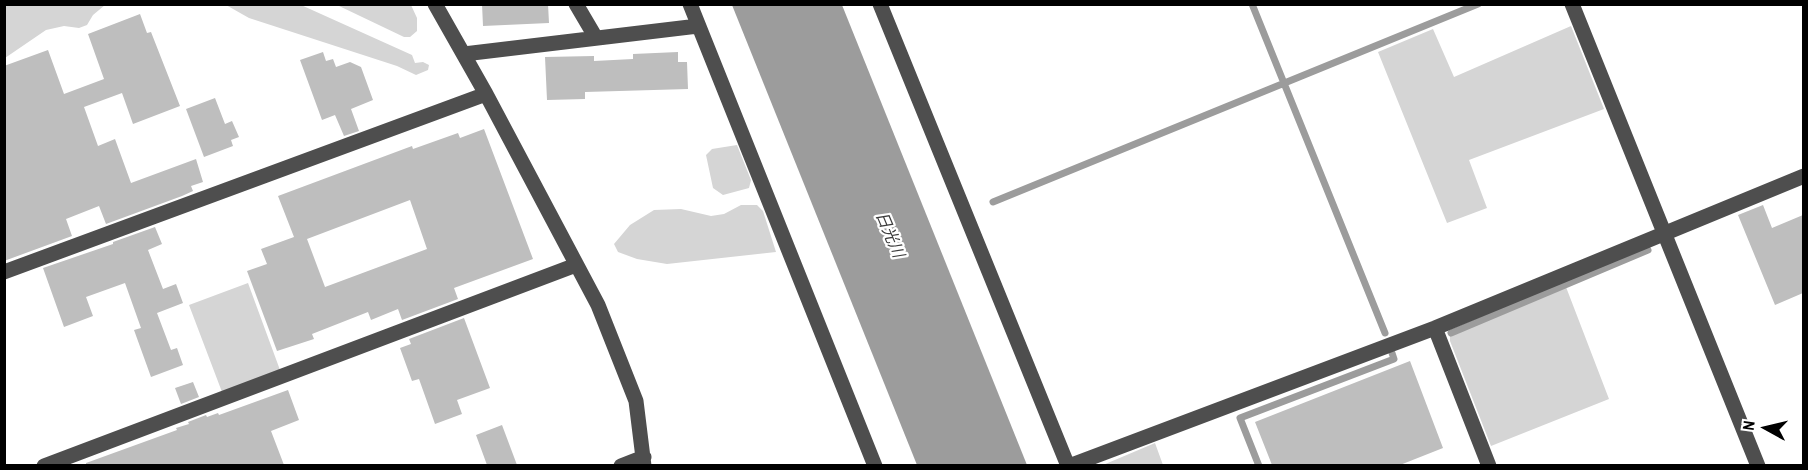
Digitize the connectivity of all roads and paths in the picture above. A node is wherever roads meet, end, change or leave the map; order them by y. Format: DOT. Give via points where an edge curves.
graph roads {
  1 [pos="435,4"];
  2 [pos="576,4"];
  3 [pos="690,4"];
  4 [pos="880,4"];
  5 [pos="1572,4"];
  6 [pos="698,26"];
  7 [pos="596,39"];
  8 [pos="464,54"];
  9 [pos="486,94"];
  10 [pos="1803,176"];
  11 [pos="1664,233"];
  12 [pos="576,265"];
  13 [pos="4,272"];
  14 [pos="1435,328"];
  15 [pos="644,461"];
  16 [pos="44,465"];
  17 [pos="621,465"];
  18 [pos="875,465"];
  19 [pos="1068,465"];
  20 [pos="1490,465"];
  21 [pos="1758,465"];
  1 -- 8 [label="street"];
  2 -- 7 [label="street"];
  3 -- 6 [label="street"];
  4 -- 19 [label="street"];
  5 -- 11 [label="street"];
  6 -- 7 [label="street"];
  6 -- 18 [label="street"];
  7 -- 8 [label="street"];
  8 -- 9 [label="street"];
  9 -- 12 [label="street"];
  9 -- 13 [label="street"];
  10 -- 11 [label="street"];
  11 -- 14 [label="street"];
  11 -- 21 [label="street"];
  12 -- 15 [label="street" via="598,305 636,401"];
  12 -- 16 [label="street"];
  14 -- 19 [label="street"];
  14 -- 20 [label="street"];
  15 -- 17 [label="street"];
}
